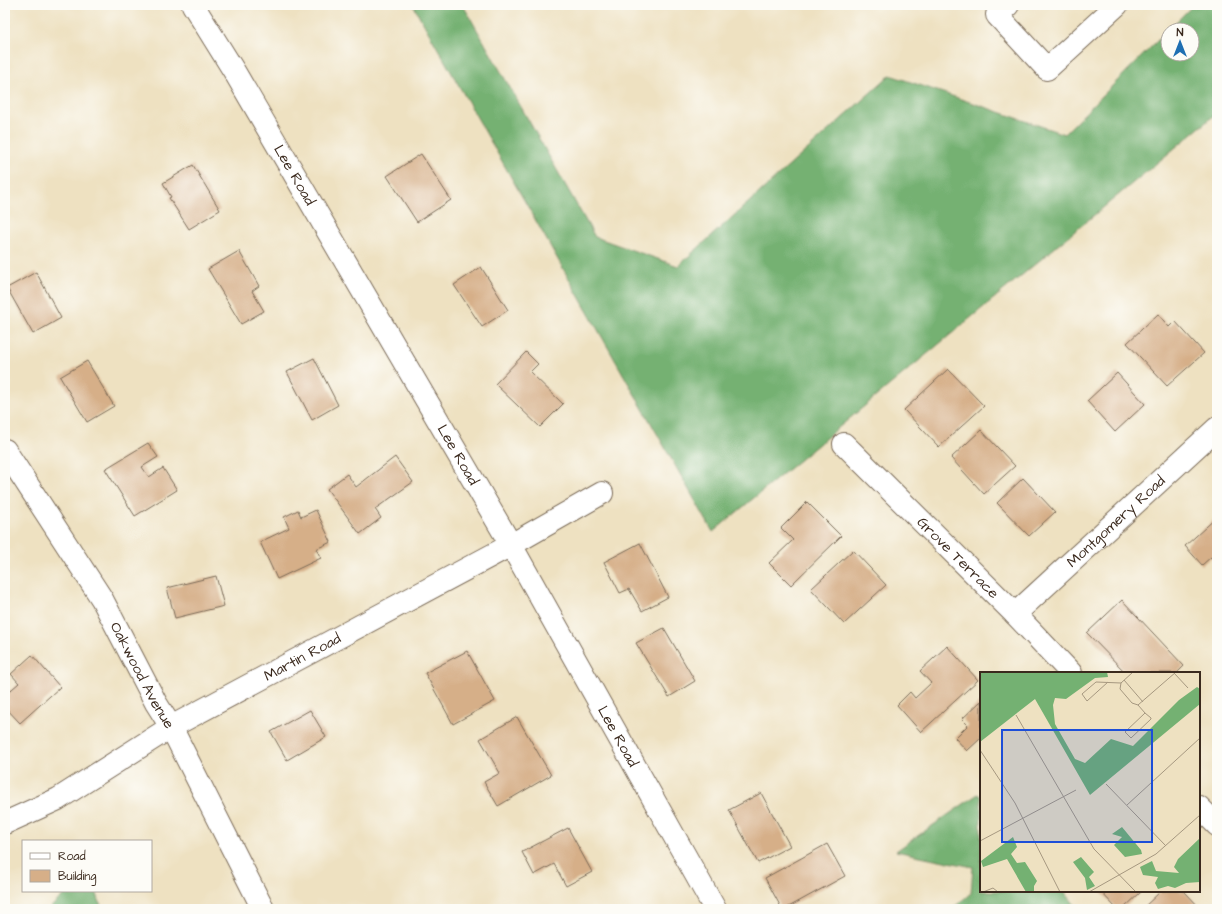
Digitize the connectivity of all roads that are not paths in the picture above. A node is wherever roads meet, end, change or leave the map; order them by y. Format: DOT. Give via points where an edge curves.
graph roads {
  1 [pos="193,5"];
  2 [pos="1008,5"];
  3 [pos="1117,5"];
  4 [pos="1217,428"];
  5 [pos="844,444"];
  6 [pos="5,450"];
  7 [pos="602,493"];
  8 [pos="511,545"];
  9 [pos="1015,614"];
  10 [pos="1070,672"];
  11 [pos="171,727"];
  12 [pos="1200,808"];
  13 [pos="5,823"];
  14 [pos="1217,825"];
  15 [pos="263,909"];
  16 [pos="715,909"];
  1 -- 8 [label="street, Lee Road"];
  2 -- 3 [label="street" via="997,15 1047,69"];
  4 -- 9 [label="street, Montgomery Road"];
  5 -- 9 [label="street, Grove Terrace"];
  6 -- 11 [label="street, Oakwood Avenue" via="102,599"];
  7 -- 8 [label="street, Martin Road"];
  8 -- 11 [label="street, Martin Road"];
  8 -- 16 [label="street, Lee Road"];
  9 -- 10 [label="street, Grove Terrace"];
  11 -- 13 [label="street, Martin Road" via="58,799"];
  11 -- 15 [label="street, Oakwood Avenue"];
  12 -- 14 [label="street"];
}
